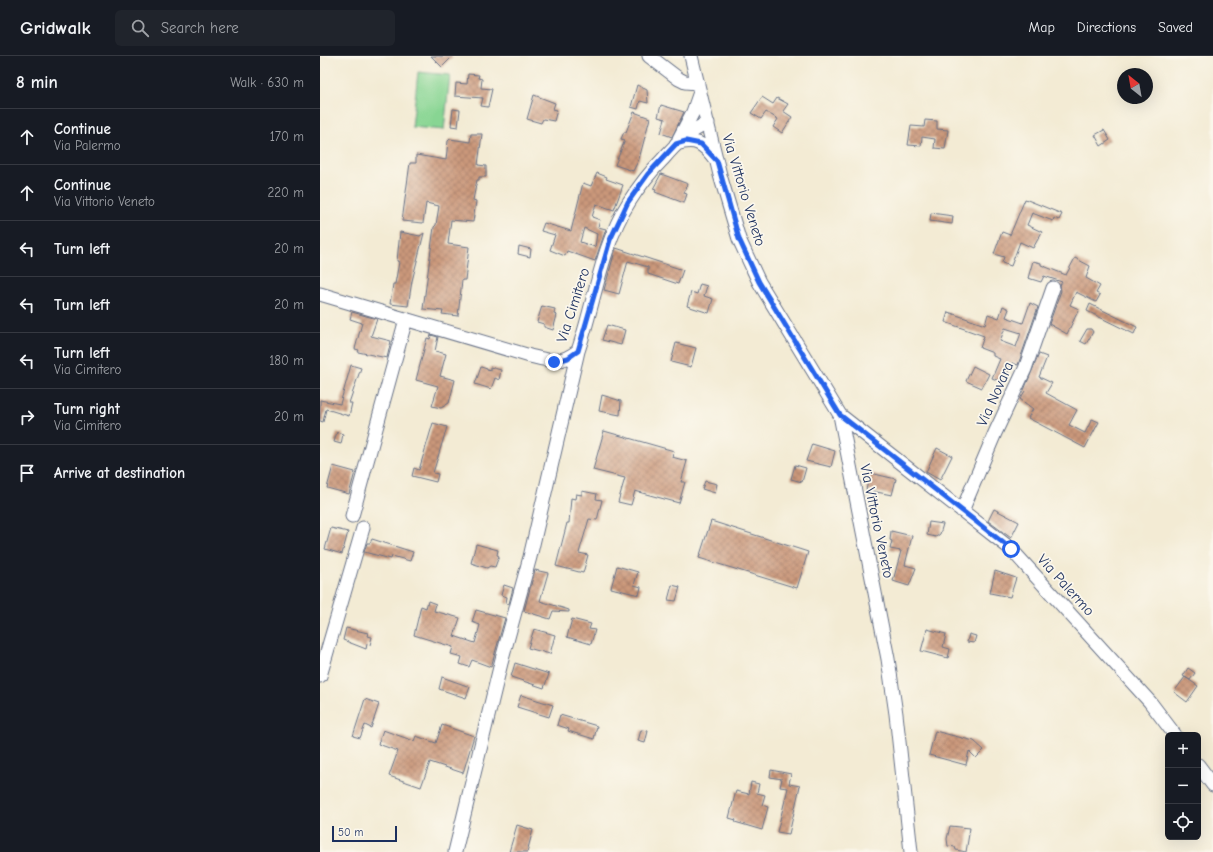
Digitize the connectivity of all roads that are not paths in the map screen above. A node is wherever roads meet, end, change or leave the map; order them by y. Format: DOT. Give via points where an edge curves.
graph roads {
  1 [pos="649,56"];
  2 [pos="691,56"];
  3 [pos="699,87"];
  4 [pos="708,123"];
  5 [pos="676,144"];
  6 [pos="717,161"];
  7 [pos="1053,288"];
  8 [pos="320,294"];
  9 [pos="406,319"];
  10 [pos="578,351"];
  11 [pos="840,415"];
  12 [pos="962,511"];
  13 [pos="352,516"];
  14 [pos="363,528"];
  15 [pos="320,676"];
  16 [pos="1173,732"];
  17 [pos="1200,768"];
  18 [pos="1213,785"];
  19 [pos="455,852"];
  20 [pos="910,852"];
  1 -- 3 [label="street" via="685,82"];
  2 -- 3 [label="street, Via Vittorio Veneto"];
  3 -- 4 [label="street, Via Vittorio Veneto"];
  3 -- 5 [label="street, Via Cimitero" via="693,112"];
  4 -- 5 [label="street, Via Cimitero"];
  4 -- 6 [label="street, Via Vittorio Veneto"];
  5 -- 6 [label="street" via="686,141 701,144"];
  5 -- 10 [label="street, Via Cimitero" via="648,174 628,202 617,225 602,266"];
  6 -- 11 [label="street, Via Vittorio Veneto" via="739,239 759,282"];
  7 -- 12 [label="street, Via Novara" via="1025,369"];
  8 -- 9 [label="street, Via Cimitero"];
  9 -- 10 [label="street, Via Cimitero" via="554,362 568,358"];
  9 -- 13 [label="street"];
  10 -- 19 [label="street" via="530,557"];
  11 -- 12 [label="street, Via Palermo"];
  11 -- 20 [label="street, Via Vittorio Veneto" via="888,659"];
  12 -- 16 [label="street, Via Palermo" via="1011,549 1150,702"];
  14 -- 15 [label="street"];
  17 -- 18 [label="street"];
}
